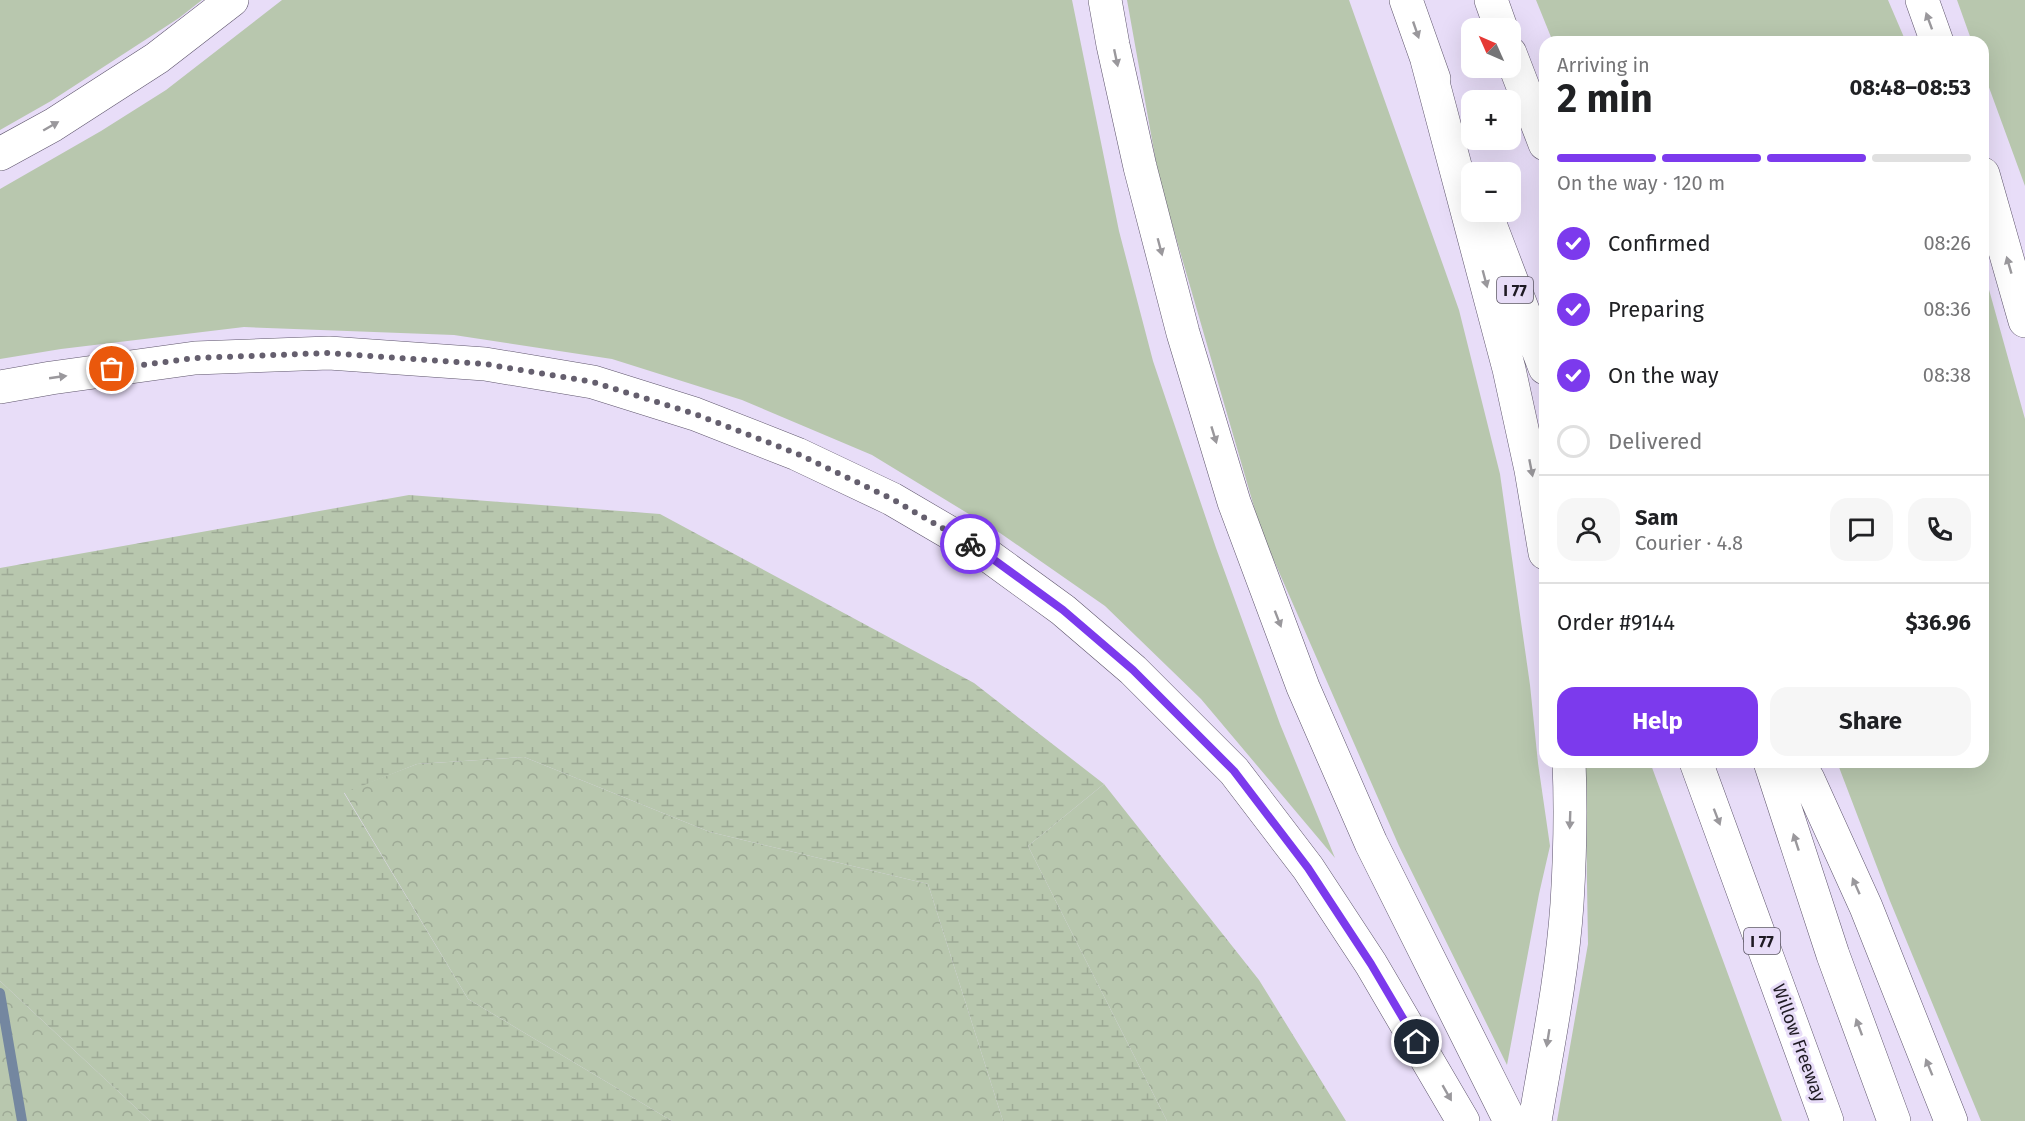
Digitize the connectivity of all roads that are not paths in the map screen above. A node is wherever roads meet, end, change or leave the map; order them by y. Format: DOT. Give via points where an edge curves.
graph roads {
  1 [pos="232,0"];
  2 [pos="1106,0"];
  3 [pos="1406,0"];
  4 [pos="1491,0"];
  5 [pos="1922,0"];
  6 [pos="1497,18"];
  7 [pos="1935,36"];
  8 [pos="1427,60"];
  9 [pos="1520,78"];
  10 [pos="1539,128"];
  11 [pos="0,154"];
  12 [pos="1467,162"];
  13 [pos="1989,195"];
  14 [pos="1489,222"];
  15 [pos="2025,321"];
  16 [pos="1539,352"];
  17 [pos="0,387"];
  18 [pos="1539,517"];
  19 [pos="1569,768"];
  20 [pos="1698,768"];
  21 [pos="1772,768"];
  22 [pos="1802,768"];
  23 [pos="1463,1121"];
  24 [pos="1510,1121"];
  25 [pos="1535,1121"];
  26 [pos="1827,1121"];
  27 [pos="1894,1121"];
  28 [pos="1951,1121"];
  11 -- 1 [label="highway, one-way" via="157,58"];
  2 -- 24 [label="highway, one-way" via="1140,167 1183,333 1234,502 1303,687 1371,843"];
  3 -- 8 [label="highway, one-way"];
  4 -- 6 [label="highway"];
  7 -- 5 [label="highway, one-way"];
  8 -- 12 [label="highway"];
  8 -- 18 [label="highway, one-way" via="1509,369"];
  9 -- 10 [label="highway"];
  15 -- 13 [label="highway, one-way"];
  14 -- 16 [label="highway, I 77"];
  17 -- 23 [label="highway, one-way" via="195,358 329,353 485,364 593,382 695,414 798,454 892,499 986,554 1063,610 1133,670 1234,771 1308,868"];
  19 -- 25 [label="highway, one-way" via="1567,894 1558,981"];
  20 -- 26 [label="highway, Willow Freeway / I 77, one-way"];
  27 -- 21 [label="highway, one-way" via="1833,955"];
  28 -- 22 [label="highway, one-way" via="1866,907"];
}
